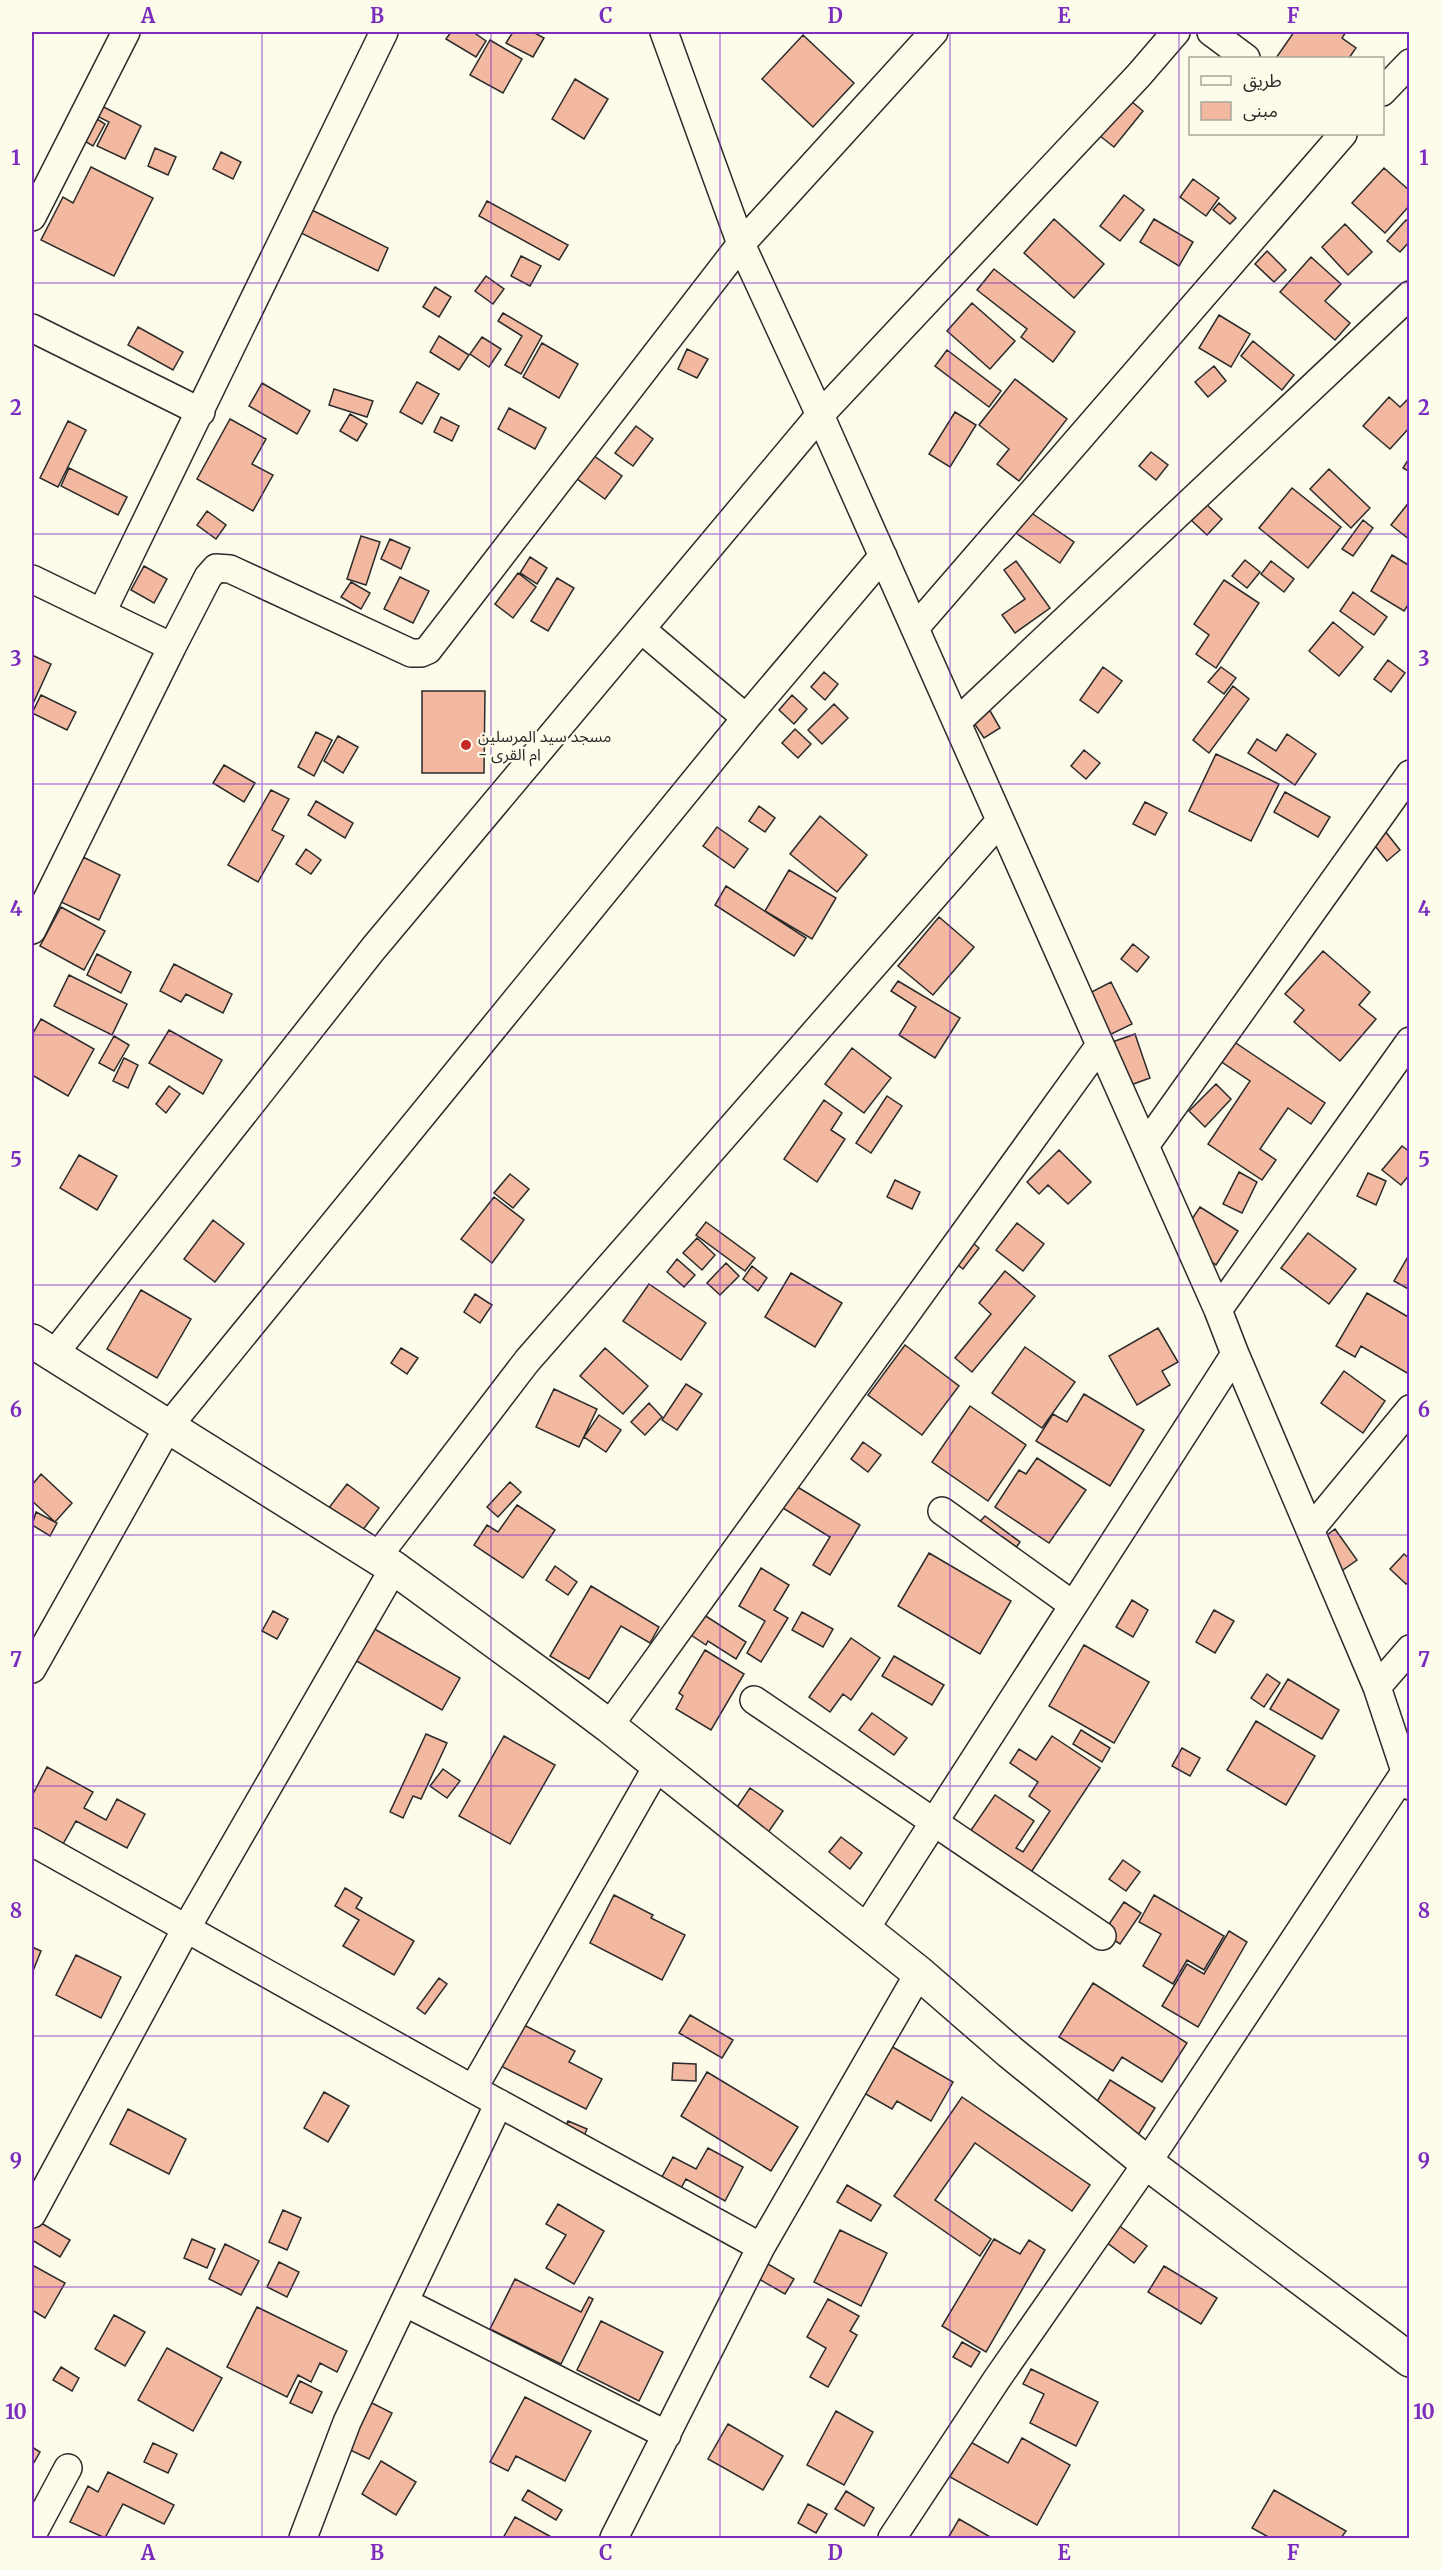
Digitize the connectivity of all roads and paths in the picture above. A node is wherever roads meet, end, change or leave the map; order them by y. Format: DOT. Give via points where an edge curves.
graph roads {
  1 [pos="126,32"];
  2 [pos="384,32"];
  3 [pos="664,32"];
  4 [pos="934,32"];
  5 [pos="1176,32"];
  6 [pos="1211,32"];
  7 [pos="1245,57"];
  8 [pos="1410,63"];
  9 [pos="1384,91"];
  10 [pos="1342,135"];
  11 [pos="32,217"];
  12 [pos="741,244"];
  13 [pos="1410,295"];
  14 [pos="32,328"];
  15 [pos="201,412"];
  16 [pos="820,415"];
  17 [pos="883,556"];
  18 [pos="32,579"];
  19 [pos="102,612"];
  20 [pos="641,628"];
  21 [pos="915,628"];
  22 [pos="172,648"];
  23 [pos="746,718"];
  24 [pos="957,723"];
  25 [pos="1410,774"];
  26 [pos="1000,821"];
  27 [pos="32,930"];
  28 [pos="1410,1041"];
  29 [pos="1100,1045"];
  30 [pos="1145,1146"];
  31 [pos="1218,1310"];
  32 [pos="43,1348"];
  33 [pos="1235,1354"];
  34 [pos="1410,1409"];
  35 [pos="168,1427"];
  36 [pos="942,1511"];
  37 [pos="1310,1530"];
  38 [pos="385,1563"];
  39 [pos="1073,1605"];
  40 [pos="1410,1649"];
  41 [pos="32,1669"];
  42 [pos="1377,1687"];
  43 [pos="754,1700"];
  44 [pos="609,1726"];
  45 [pos="658,1766"];
  46 [pos="1407,1779"];
  47 [pos="933,1823"];
  48 [pos="32,1842"];
  49 [pos="187,1928"];
  50 [pos="864,1931"];
  51 [pos="1102,1936"];
  52 [pos="920,1973"];
  53 [pos="473,2090"];
  54 [pos="500,2103"];
  55 [pos="1147,2163"];
  56 [pos="32,2214"];
  57 [pos="761,2247"];
  58 [pos="404,2302"];
  59 [pos="1410,2360"];
  60 [pos="667,2435"];
  61 [pos="68,2468"];
  62 [pos="32,2535"];
  63 [pos="303,2538"];
  64 [pos="614,2538"];
  65 [pos="892,2538"];
  1 -- 11 [label="street"];
  2 -- 15 [label="street"];
  3 -- 12 [label="street"];
  4 -- 12 [label="street"];
  5 -- 16 [label="street"];
  6 -- 7 [label="street"];
  8 -- 9 [label="street"];
  10 -- 21 [label="street"];
  12 -- 16 [label="street"];
  12 -- 22 [label="street" via="428,650 411,653 230,569 216,568"];
  13 -- 24 [label="street"];
  14 -- 15 [label="street"];
  15 -- 19 [label="street"];
  16 -- 17 [label="street"];
  16 -- 20 [label="street"];
  17 -- 21 [label="street"];
  17 -- 23 [label="street"];
  18 -- 19 [label="street"];
  19 -- 22 [label="street"];
  20 -- 23 [label="street"];
  20 -- 32 [label="street"];
  21 -- 24 [label="street"];
  22 -- 27 [label="street"];
  23 -- 35 [label="street"];
  24 -- 26 [label="street"];
  25 -- 30 [label="street"];
  26 -- 29 [label="street"];
  26 -- 38 [label="street" via="534,1353 476,1425"];
  28 -- 31 [label="street"];
  29 -- 30 [label="street"];
  29 -- 44 [label="street"];
  30 -- 31 [label="street"];
  31 -- 33 [label="street"];
  32 -- 35 [label="street"];
  33 -- 37 [label="street"];
  33 -- 39 [label="street"];
  34 -- 37 [label="street"];
  35 -- 38 [label="street"];
  35 -- 41 [label="street"];
  36 -- 39 [label="street"];
  37 -- 42 [label="street"];
  38 -- 44 [label="street"];
  38 -- 49 [label="street"];
  39 -- 47 [label="street"];
  40 -- 42 [label="street"];
  42 -- 46 [label="street"];
  43 -- 47 [label="street"];
  44 -- 45 [label="street"];
  45 -- 50 [label="street"];
  45 -- 53 [label="street"];
  46 -- 55 [label="street"];
  47 -- 50 [label="street"];
  47 -- 51 [label="street"];
  48 -- 49 [label="street"];
  49 -- 53 [label="street"];
  49 -- 56 [label="street"];
  50 -- 52 [label="street"];
  52 -- 55 [label="street"];
  52 -- 57 [label="street"];
  53 -- 54 [label="street"];
  54 -- 57 [label="street"];
  54 -- 58 [label="street"];
  55 -- 59 [label="street"];
  55 -- 65 [label="street"];
  57 -- 60 [label="street"];
  58 -- 60 [label="street"];
  58 -- 63 [label="street" via="347,2422"];
  60 -- 64 [label="street"];
  61 -- 62 [label="street"];
}
